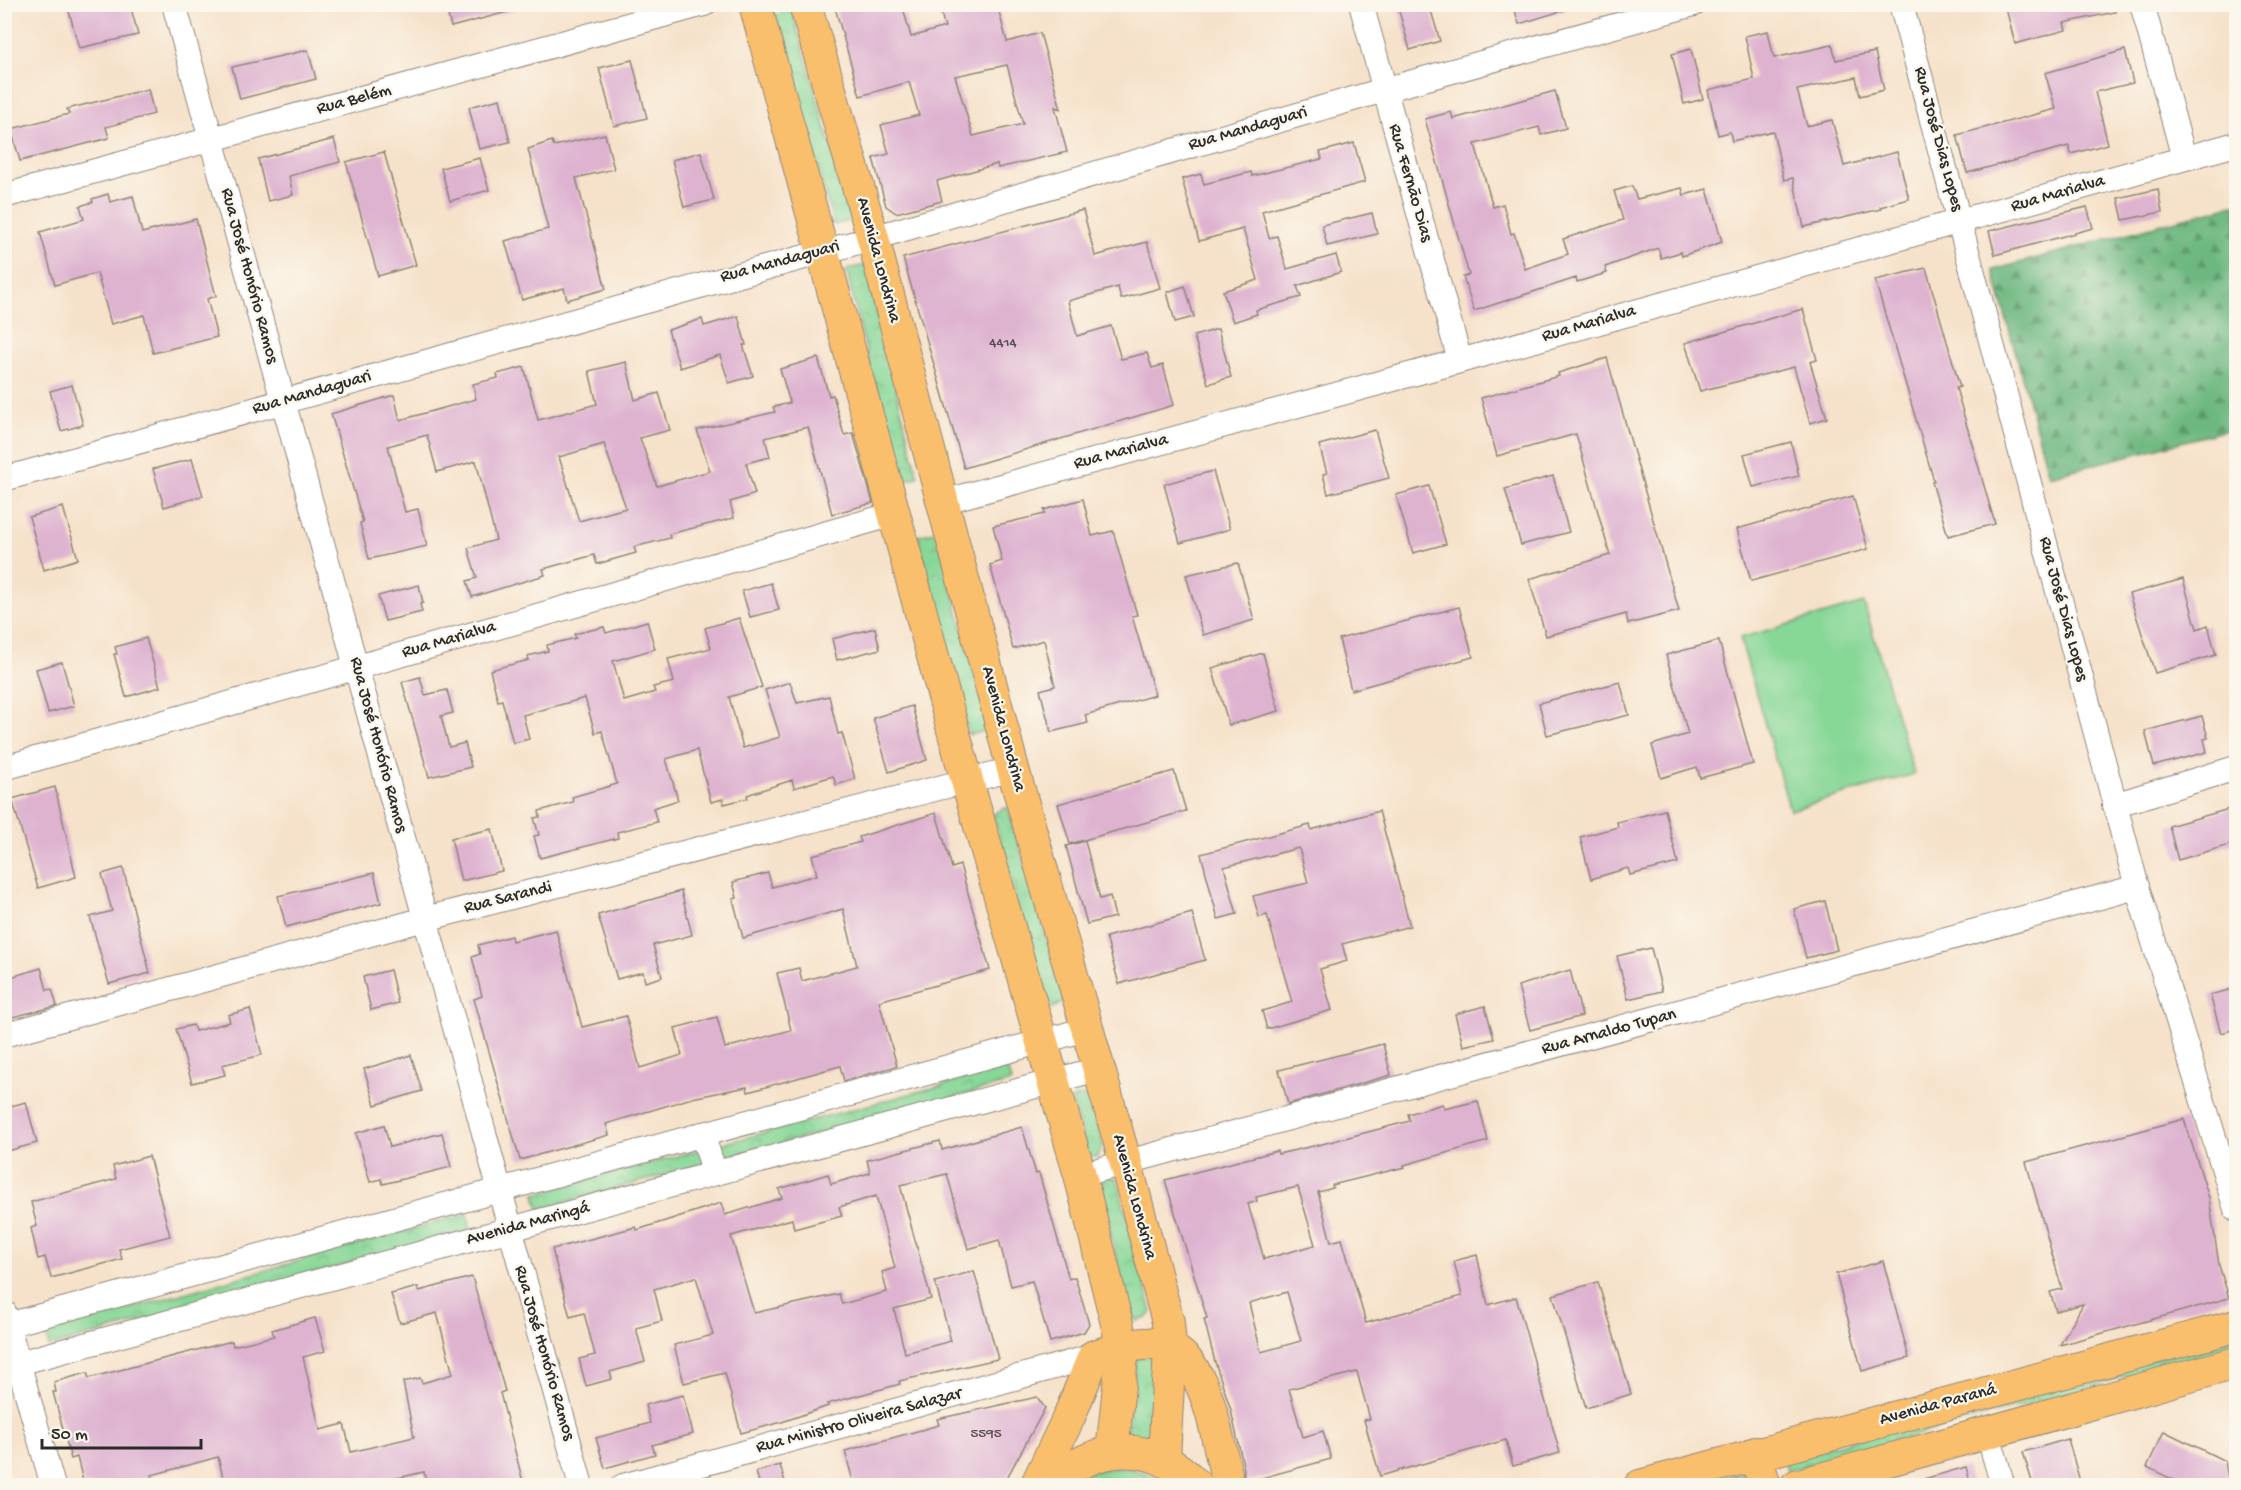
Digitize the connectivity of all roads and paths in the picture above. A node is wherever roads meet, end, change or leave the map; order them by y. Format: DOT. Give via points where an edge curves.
graph roads {
  1 [pos="174,4"];
  2 [pos="704,4"];
  3 [pos="755,4"];
  4 [pos="805,4"];
  5 [pos="1361,4"];
  6 [pos="1694,4"];
  7 [pos="1901,4"];
  8 [pos="2142,4"];
  9 [pos="1384,90"];
  10 [pos="211,140"];
  11 [pos="2236,144"];
  12 [pos="2184,158"];
  13 [pos="4,196"];
  14 [pos="1961,221"];
  15 [pos="873,237"];
  16 [pos="824,250"];
  17 [pos="1460,361"];
  18 [pos="283,401"];
  19 [pos="4,479"];
  20 [pos="942,502"];
  21 [pos="894,514"];
  22 [pos="356,666"];
  23 [pos="4,768"];
  24 [pos="2236,768"];
  25 [pos="1013,769"];
  26 [pos="967,781"];
  27 [pos="2115,805"];
  28 [pos="2137,887"];
  29 [pos="425,919"];
  30 [pos="1087,1029"];
  31 [pos="4,1035"];
  32 [pos="1041,1041"];
  33 [pos="1098,1069"];
  34 [pos="1052,1081"];
  35 [pos="702,1134"];
  36 [pos="1126,1164"];
  37 [pos="715,1173"];
  38 [pos="1080,1175"];
  39 [pos="499,1190"];
  40 [pos="2236,1209"];
  41 [pos="510,1229"];
  42 [pos="6,1321"];
  43 [pos="2236,1326"];
  44 [pos="1170,1347"];
  45 [pos="1109,1352"];
  46 [pos="2236,1363"];
  47 [pos="12,1365"];
  48 [pos="1988,1434"];
  49 [pos="1112,1452"];
  50 [pos="1755,1453"];
  51 [pos="1164,1458"];
  52 [pos="53,1485"];
  53 [pos="581,1485"];
  54 [pos="623,1485"];
  55 [pos="1036,1485"];
  56 [pos="1046,1485"];
  57 [pos="1197,1485"];
  58 [pos="1225,1485"];
  59 [pos="1640,1485"];
  60 [pos="1765,1485"];
  61 [pos="1796,1485"];
  62 [pos="2003,1485"];
  1 -- 10 [label="street, Rua José Honório Ramos"];
  2 -- 10 [label="street, Rua Belém"];
  3 -- 16 [label="main road"];
  4 -- 15 [label="main road, Avenida Londrina"];
  5 -- 9 [label="street, Rua Fernão Dias"];
  6 -- 9 [label="street, Rua Mandaguari"];
  7 -- 14 [label="street, Rua José Dias Lopes"];
  8 -- 12 [label="street"];
  9 -- 15 [label="street, Rua Mandaguari"];
  9 -- 17 [label="street, Rua Fernão Dias"];
  10 -- 13 [label="street, Rua Belém"];
  10 -- 18 [label="street, Rua José Honório Ramos"];
  11 -- 12 [label="street, Rua Marialva"];
  12 -- 14 [label="street, Rua Marialva"];
  14 -- 17 [label="street, Rua Marialva"];
  14 -- 27 [label="street, Rua José Dias Lopes"];
  15 -- 16 [label="street, Rua Mandaguari"];
  15 -- 20 [label="main road, Avenida Londrina"];
  16 -- 18 [label="street, Rua Mandaguari"];
  16 -- 21 [label="main road"];
  17 -- 20 [label="street, Rua Marialva"];
  18 -- 19 [label="street, Rua Mandaguari"];
  18 -- 22 [label="street, Rua José Honório Ramos"];
  20 -- 21 [label="main road"];
  20 -- 25 [label="main road, Avenida Londrina"];
  21 -- 22 [label="street, Rua Marialva"];
  21 -- 26 [label="main road"];
  22 -- 23 [label="street, Rua Marialva"];
  22 -- 29 [label="street, Rua José Honório Ramos"];
  24 -- 27 [label="street"];
  25 -- 26 [label="street, Rua Sarandi"];
  25 -- 30 [label="main road, Avenida Londrina"];
  26 -- 29 [label="street, Rua Sarandi"];
  26 -- 32 [label="main road"];
  27 -- 28 [label="street, Rua José Dias Lopes"];
  28 -- 36 [label="street, Rua Arnaldo Tupan"];
  28 -- 40 [label="street, Rua José Dias Lopes"];
  29 -- 31 [label="street, Rua Sarandi"];
  29 -- 39 [label="street, Rua José Honório Ramos"];
  30 -- 32 [label="street"];
  30 -- 33 [label="main road, Avenida Londrina"];
  32 -- 34 [label="main road"];
  32 -- 35 [label="street"];
  33 -- 34 [label="street, Avenida Maringá"];
  33 -- 36 [label="main road, Avenida Londrina"];
  34 -- 37 [label="street, Avenida Maringá"];
  34 -- 38 [label="main road"];
  35 -- 37 [label="street"];
  35 -- 39 [label="street"];
  36 -- 38 [label="street, Rua Arnaldo Tupan"];
  36 -- 44 [label="main road, Avenida Londrina" via="1168,1322"];
  37 -- 41 [label="street, Avenida Maringá"];
  38 -- 45 [label="main road"];
  39 -- 41 [label="street, Rua José Honório Ramos"];
  39 -- 42 [label="street"];
  41 -- 47 [label="street, Avenida Maringá"];
  41 -- 53 [label="street, Rua José Honório Ramos"];
  42 -- 47 [label="street"];
  43 -- 50 [label="main road, Avenida Paraná"];
  44 -- 45 [label="main road" via="1146,1343"];
  44 -- 51 [label="main road, Avenida Londrina"];
  44 -- 58 [label="main road" via="1189,1361 1200,1378 1226,1473"];
  45 -- 49 [label="main road"];
  45 -- 54 [label="street, Rua Ministro Oliveira Salazar"];
  45 -- 55 [label="main road" via="1069,1417"];
  46 -- 48 [label="main road"];
  47 -- 52 [label="street"];
  48 -- 61 [label="main road"];
  48 -- 62 [label="street"];
  49 -- 51 [label="main road"];
  49 -- 56 [label="main road" via="1087,1459"];
  50 -- 59 [label="main road, Avenida Paraná"];
  50 -- 60 [label="main road"];
  51 -- 57 [label="main road"];
}
